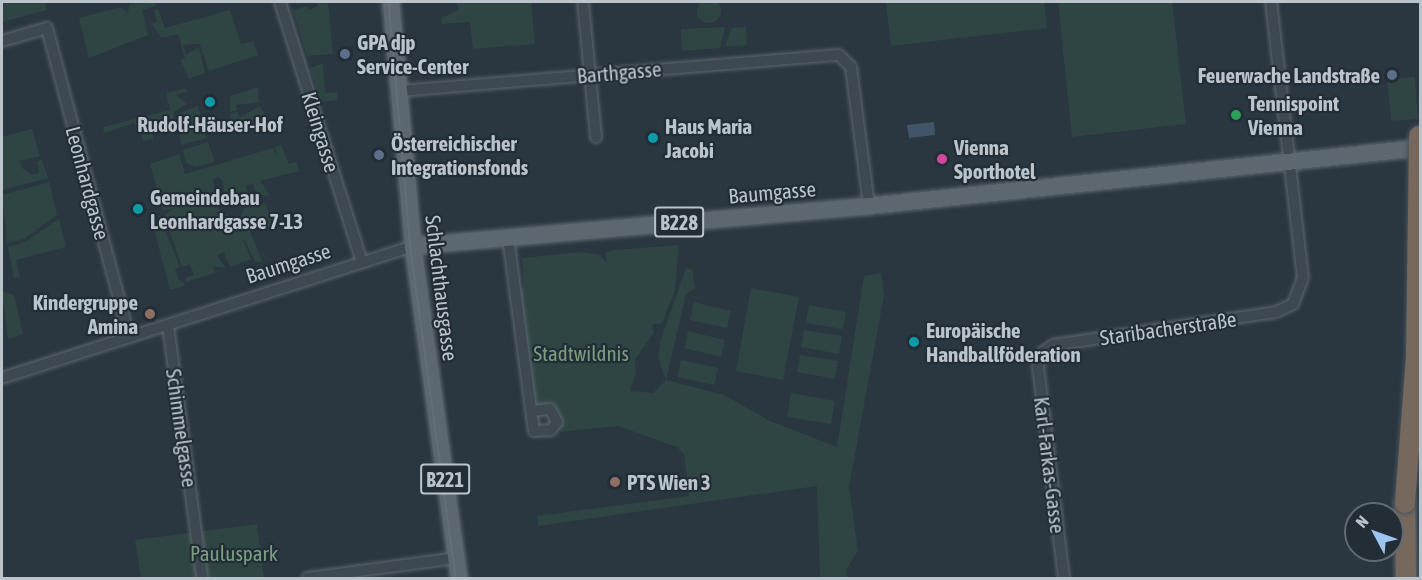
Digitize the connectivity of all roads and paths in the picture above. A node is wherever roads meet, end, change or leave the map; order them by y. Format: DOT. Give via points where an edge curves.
graph roads {
  1 [pos="280,2"];
  2 [pos="391,2"];
  3 [pos="583,2"];
  4 [pos="1271,2"];
  5 [pos="2,41"];
  6 [pos="589,75"];
  7 [pos="399,91"];
  8 [pos="1420,129"];
  9 [pos="596,137"];
  10 [pos="1420,148"];
  11 [pos="1286,160"];
  12 [pos="869,206"];
  13 [pos="508,237"];
  14 [pos="413,246"];
  15 [pos="362,262"];
  16 [pos="168,325"];
  17 [pos="129,337"];
  18 [pos="1043,352"];
  19 [pos="2,378"];
  20 [pos="532,411"];
  21 [pos="456,558"];
  22 [pos="202,579"];
  23 [pos="307,579"];
  24 [pos="459,579"];
  25 [pos="1064,579"];
  26 [pos="1406,579"];
  1 -- 15 [label="street, Kleingasse"];
  2 -- 7 [label="main road, Schlachthausgasse / B221"];
  3 -- 6 [label="street"];
  4 -- 11 [label="street"];
  5 -- 17 [label="street, Leonhardgasse" via="47,28"];
  6 -- 7 [label="street, Barthgasse"];
  6 -- 9 [label="street"];
  6 -- 12 [label="street, Barthgasse" via="839,55 851,67"];
  7 -- 14 [label="main road, Schlachthausgasse / B221"];
  8 -- 26 [label="highway, bridge" via="1416,356 1405,503"];
  10 -- 11 [label="main road, Baumgasse / B228"];
  11 -- 12 [label="main road, Baumgasse / B228"];
  11 -- 18 [label="street, Staribacherstraße" via="1303,278 1293,304 1276,312 1053,345"];
  12 -- 13 [label="main road, Baumgasse / B228"];
  13 -- 14 [label="main road, Baumgasse / B228"];
  13 -- 20 [label="street"];
  14 -- 15 [label="street, Baumgasse"];
  14 -- 21 [label="main road, Schlachthausgasse / B221"];
  15 -- 16 [label="street, Baumgasse"];
  16 -- 17 [label="street, Baumgasse"];
  16 -- 22 [label="street, Schimmelgasse"];
  17 -- 19 [label="street, Baumgasse"];
  18 -- 25 [label="street, Karl-Farkas-Gasse" via="1038,366"];
  21 -- 23 [label="street"];
  21 -- 24 [label="main road, Schlachthausgasse / B221"];
}
